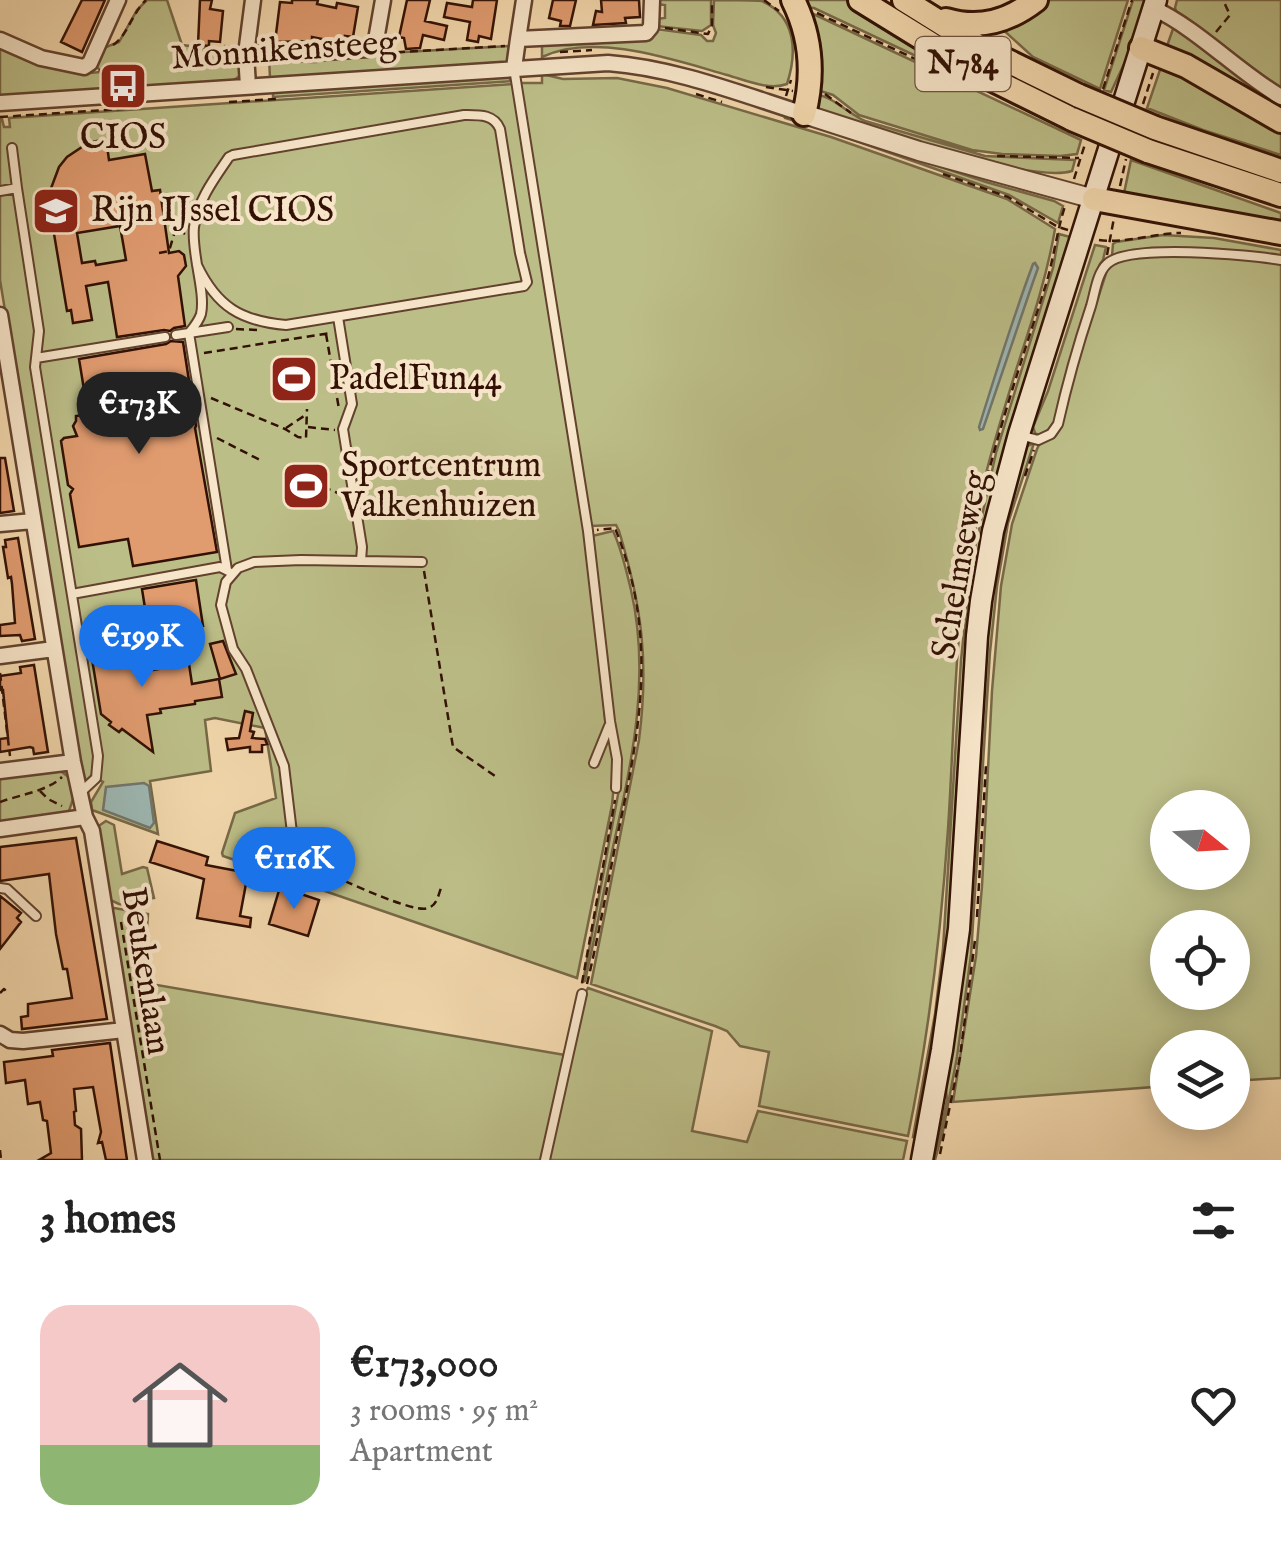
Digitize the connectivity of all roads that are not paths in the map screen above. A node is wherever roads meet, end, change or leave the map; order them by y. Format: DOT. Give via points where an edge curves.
graph roads {
  1 [pos="118,0"];
  2 [pos="252,0"];
  3 [pos="383,0"];
  4 [pos="524,0"];
  5 [pos="652,0"];
  6 [pos="860,0"];
  7 [pos="1036,0"];
  8 [pos="1155,4"];
  9 [pos="796,5"];
  10 [pos="914,6"];
  11 [pos="0,40"];
  12 [pos="518,42"];
  13 [pos="1141,48"];
  14 [pos="246,54"];
  15 [pos="514,68"];
  16 [pos="248,86"];
  17 [pos="1281,97"];
  18 [pos="1084,102"];
  19 [pos="0,103"];
  20 [pos="804,114"];
  21 [pos="1281,121"];
  22 [pos="1152,140"];
  23 [pos="12,148"];
  24 [pos="1281,170"];
  25 [pos="17,188"];
  26 [pos="0,191"];
  27 [pos="1281,194"];
  28 [pos="1094,199"];
  29 [pos="1281,233"];
  30 [pos="1281,260"];
  31 [pos="197,266"];
  32 [pos="0,314"];
  33 [pos="338,317"];
  34 [pos="228,328"];
  35 [pos="189,333"];
  36 [pos="176,335"];
  37 [pos="165,337"];
  38 [pos="36,358"];
  39 [pos="8,407"];
  40 [pos="1028,437"];
  41 [pos="33,522"];
  42 [pos="0,524"];
  43 [pos="361,562"];
  44 [pos="422,562"];
  45 [pos="229,572"];
  46 [pos="72,594"];
  47 [pos="54,649"];
  48 [pos="0,656"];
  49 [pos="610,722"];
  50 [pos="594,763"];
  51 [pos="73,764"];
  52 [pos="6,771"];
  53 [pos="616,788"];
  54 [pos="80,793"];
  55 [pos="85,817"];
  56 [pos="0,829"];
  57 [pos="294,841"];
  58 [pos="0,888"];
  59 [pos="36,916"];
  60 [pos="582,994"];
  61 [pos="124,1030"];
  62 [pos="0,1034"];
  63 [pos="146,1160"];
  64 [pos="545,1160"];
  65 [pos="922,1160"];
  1 -- 11 [label="street" via="84,67"];
  2 -- 14 [label="street"];
  3 -- 14 [label="street" via="376,40 368,49"];
  4 -- 12 [label="street"];
  5 -- 12 [label="street" via="646,33"];
  6 -- 18 [label="main road, N784" via="976,71"];
  7 -- 10 [label="main road" via="982,25 963,25"];
  8 -- 13 [label="main road, Schelmseweg"];
  8 -- 17 [label="street"];
  9 -- 20 [label="main road" via="810,66"];
  10 -- 18 [label="main road, N784"];
  12 -- 15 [label="street"];
  13 -- 21 [label="main road"];
  13 -- 28 [label="main road, Schelmseweg"];
  14 -- 16 [label="street"];
  15 -- 16 [label="street, Monnikensteeg"];
  15 -- 20 [label="street, Monnikensteeg" via="642,67"];
  15 -- 49 [label="lane" via="576,450"];
  16 -- 19 [label="street, Monnikensteeg"];
  18 -- 22 [label="main road, N784, bridge"];
  20 -- 28 [label="street, Monnikensteeg"];
  22 -- 24 [label="main road, N784"];
  22 -- 27 [label="main road, N784"];
  23 -- 25 [label="lane"];
  25 -- 26 [label="lane"];
  25 -- 38 [label="lane" via="39,331"];
  28 -- 29 [label="main road"];
  28 -- 40 [label="main road, Schelmseweg"];
  30 -- 40 [label="lane" via="1199,251 1108,262 1058,424 1050,434"];
  31 -- 33 [label="lane" via="220,299 253,320 286,325"];
  31 -- 33 [label="lane" via="193,242 202,200 233,154 464,115 497,120 526,285"];
  31 -- 35 [label="lane" via="202,306"];
  32 -- 39 [label="street, Beukenlaan"];
  33 -- 43 [label="lane" via="352,404 343,428"];
  34 -- 35 [label="lane"];
  35 -- 36 [label="lane"];
  35 -- 45 [label="lane"];
  37 -- 38 [label="lane"];
  38 -- 46 [label="lane"];
  39 -- 41 [label="street, Beukenlaan"];
  40 -- 65 [label="main road, Schelmseweg" via="993,531 981,601 959,929"];
  41 -- 42 [label="street"];
  41 -- 47 [label="street, Beukenlaan"];
  43 -- 44 [label="lane"];
  43 -- 45 [label="lane" via="254,562"];
  45 -- 46 [label="lane" via="220,567"];
  45 -- 57 [label="lane" via="221,605 232,649 284,766"];
  46 -- 54 [label="lane" via="99,766"];
  47 -- 48 [label="street"];
  47 -- 51 [label="street, Beukenlaan"];
  49 -- 50 [label="lane"];
  49 -- 53 [label="lane"];
  51 -- 52 [label="street"];
  51 -- 54 [label="street, Beukenlaan"];
  54 -- 55 [label="street, Beukenlaan"];
  55 -- 56 [label="street"];
  55 -- 61 [label="street, Beukenlaan"];
  58 -- 59 [label="lane"];
  60 -- 64 [label="lane"];
  61 -- 62 [label="street" via="23,1041"];
  61 -- 63 [label="street, Beukenlaan"];
}
